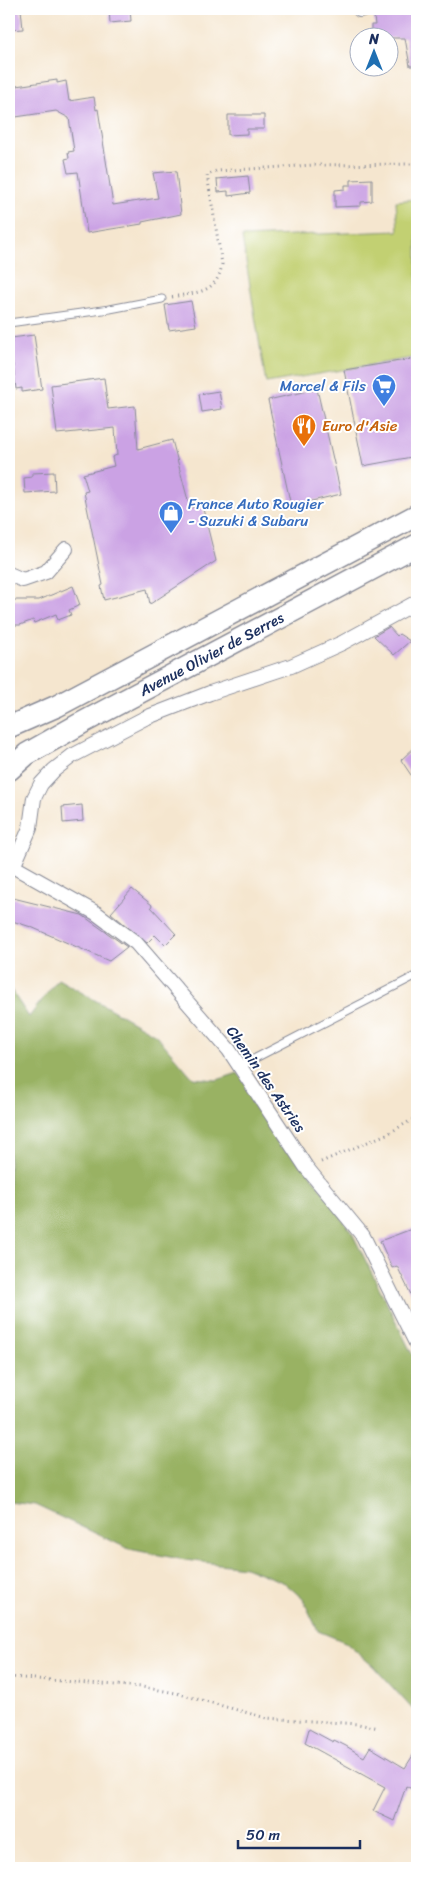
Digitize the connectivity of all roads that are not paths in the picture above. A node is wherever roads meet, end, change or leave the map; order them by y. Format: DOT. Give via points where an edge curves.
graph roads {
  1 [pos="162,299"];
  2 [pos="9,323"];
  3 [pos="417,515"];
  4 [pos="417,545"];
  5 [pos="66,549"];
  6 [pos="9,574"];
  7 [pos="417,602"];
  8 [pos="9,727"];
  9 [pos="9,770"];
  10 [pos="11,865"];
  11 [pos="417,975"];
  12 [pos="240,1066"];
  13 [pos="417,1345"];
  1 -- 2 [label="lane"];
  3 -- 8 [label="main road, Avenue Olivier de Serres" via="57,706"];
  4 -- 9 [label="main road, Avenue Olivier de Serres" via="80,724 27,754"];
  5 -- 6 [label="street" via="46,572 23,580"];
  7 -- 10 [label="street" via="342,644 291,666 145,718 72,756 41,784 34,798 30,828"];
  10 -- 12 [label="street, Chemin des Astries" via="96,913 136,943"];
  11 -- 12 [label="lane"];
  12 -- 13 [label="street, Chemin des Astries" via="306,1167 362,1236"];
}
